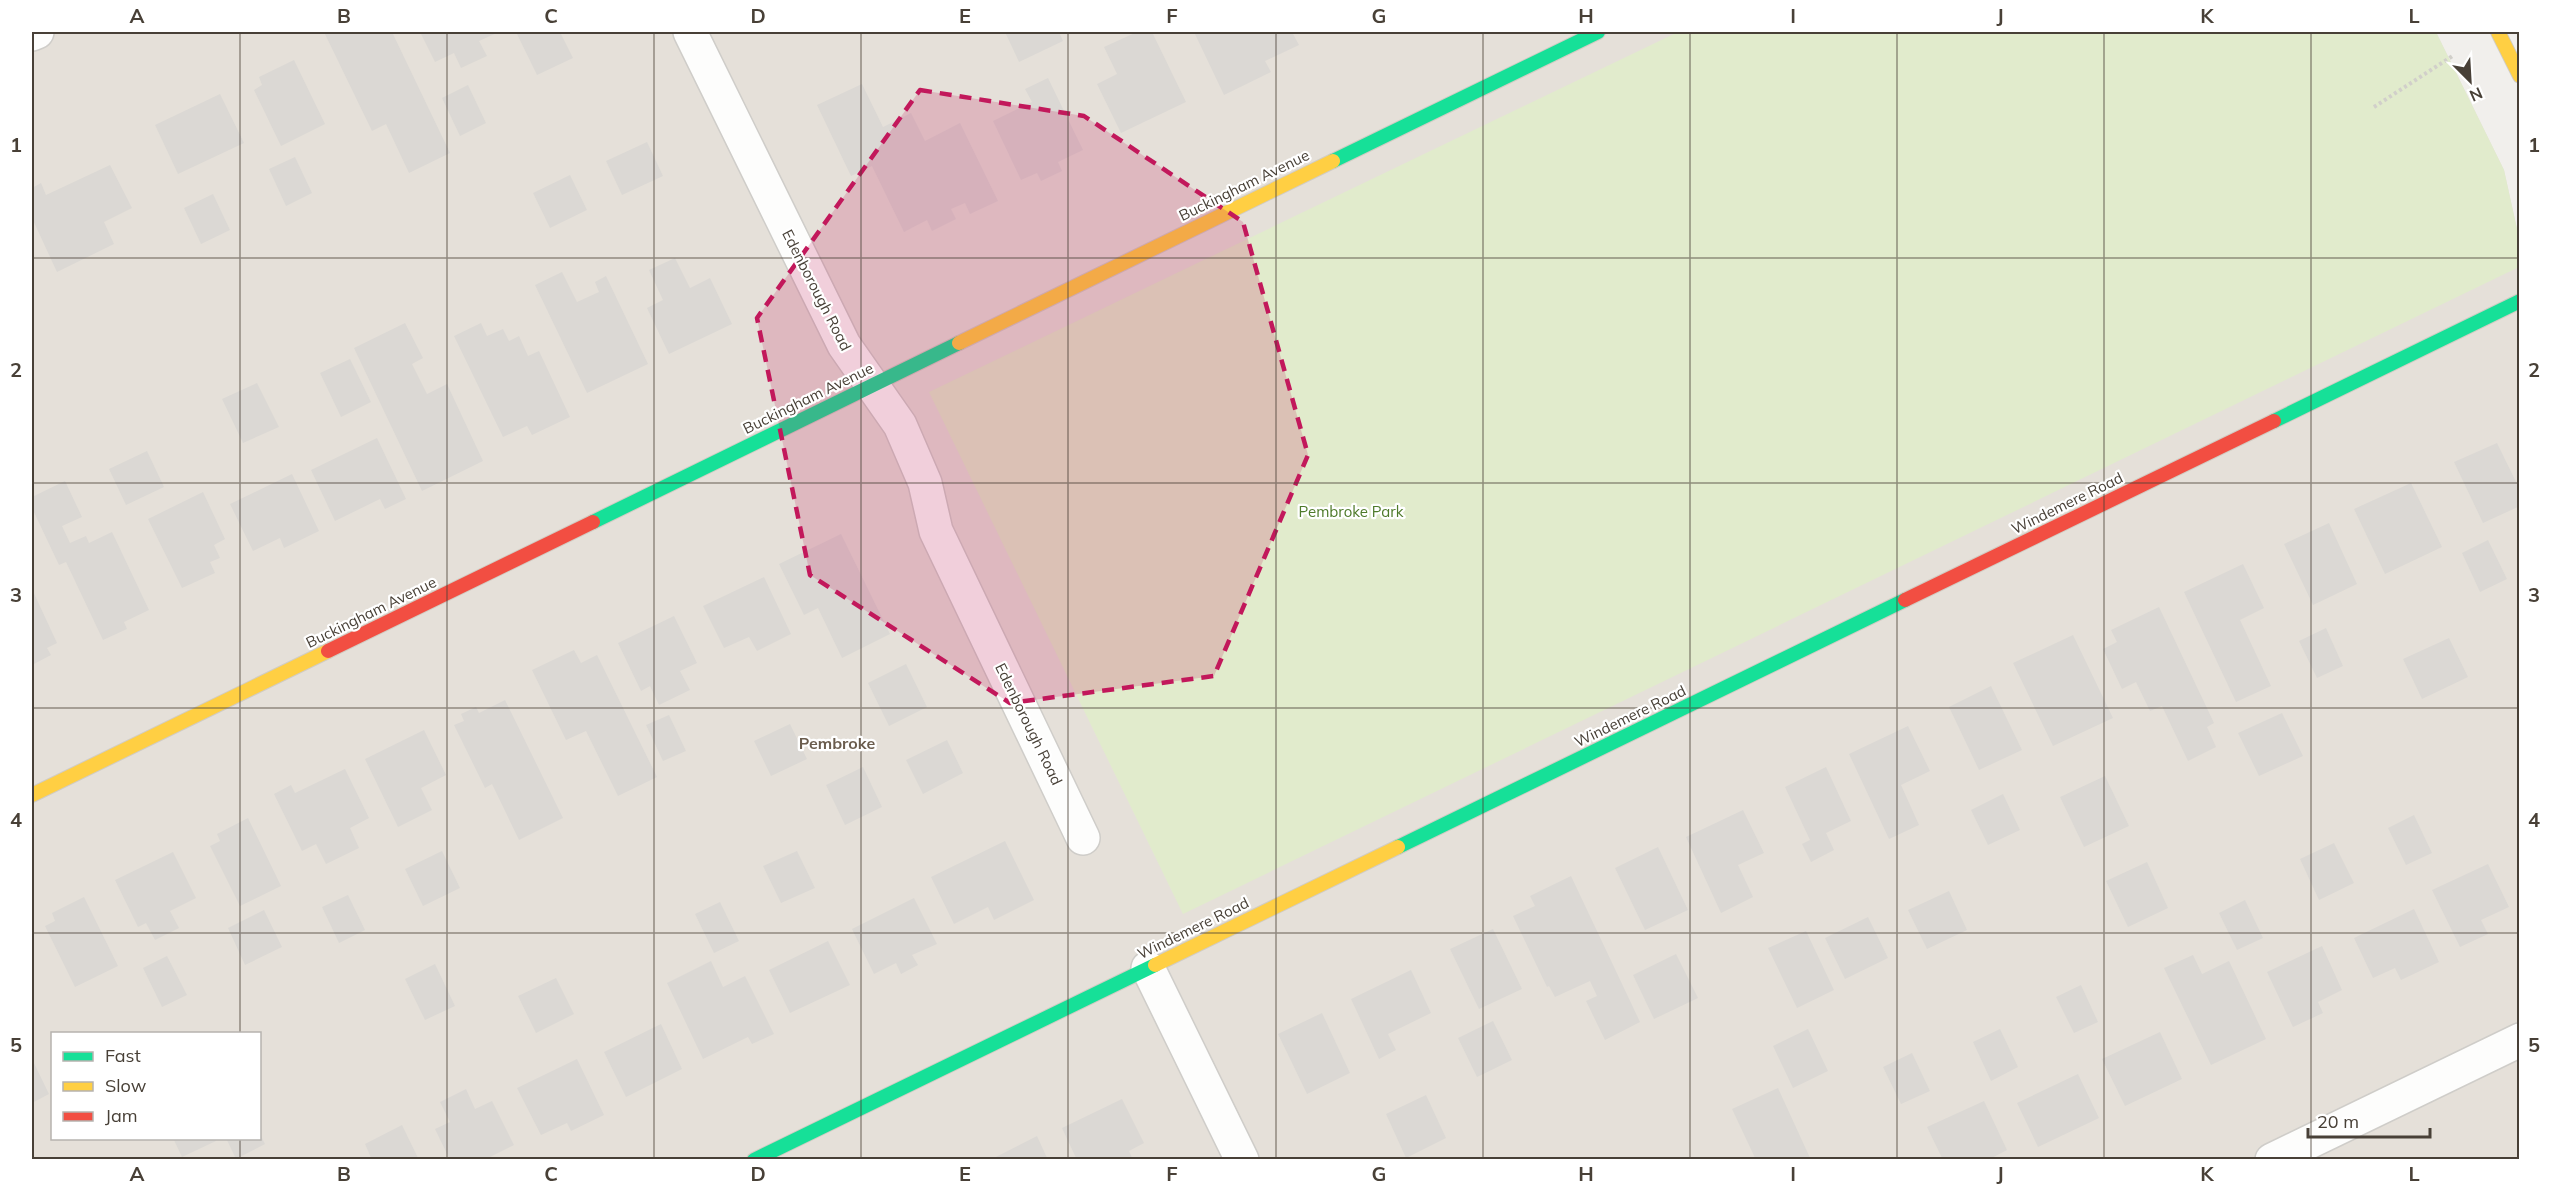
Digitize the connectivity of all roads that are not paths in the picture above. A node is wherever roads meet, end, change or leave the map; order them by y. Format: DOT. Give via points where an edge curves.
graph roads {
  1 [pos="37,32"];
  2 [pos="690,32"];
  3 [pos="1598,32"];
  4 [pos="2498,32"];
  5 [pos="32,34"];
  6 [pos="2520,76"];
  7 [pos="2520,302"];
  8 [pos="870,386"];
  9 [pos="32,795"];
  10 [pos="1083,838"];
  11 [pos="1149,968"];
  12 [pos="2520,1040"];
  13 [pos="754,1160"];
  14 [pos="1242,1160"];
  15 [pos="2272,1160"];
  1 -- 5 [label="street"];
  2 -- 8 [label="street, Edenborough Road" via="844,345"];
  3 -- 8 [label="street, Buckingham Avenue"];
  4 -- 6 [label="street"];
  7 -- 11 [label="street, Windemere Road"];
  8 -- 9 [label="street, Buckingham Avenue"];
  8 -- 10 [label="street, Edenborough Road" via="900,425 926,483 936,531"];
  11 -- 13 [label="street, Windemere Road"];
  11 -- 14 [label="street"];
  12 -- 15 [label="street"];
}
